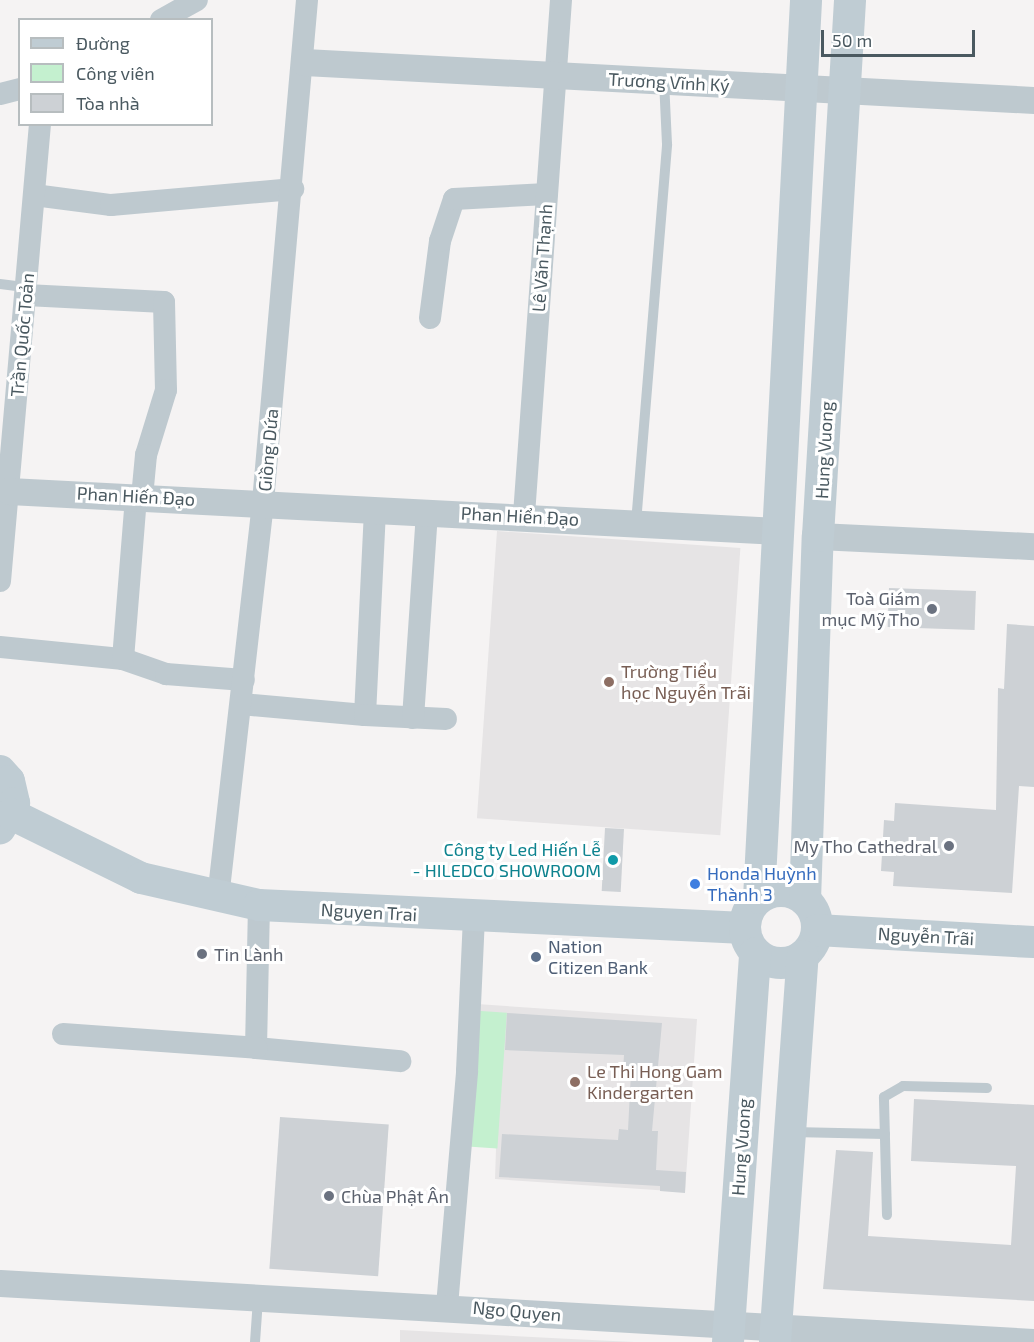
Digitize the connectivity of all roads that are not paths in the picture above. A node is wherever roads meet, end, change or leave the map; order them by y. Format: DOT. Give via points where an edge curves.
graph roads {
  1 [pos="197,0"];
  2 [pos="307,0"];
  3 [pos="561,0"];
  4 [pos="806,0"];
  5 [pos="850,0"];
  6 [pos="165,18"];
  7 [pos="304,62"];
  8 [pos="555,76"];
  9 [pos="664,81"];
  10 [pos="18,90"];
  11 [pos="800,90"];
  12 [pos="845,92"];
  13 [pos="0,94"];
  14 [pos="1034,100"];
  15 [pos="40,126"];
  16 [pos="293,189"];
  17 [pos="547,194"];
  18 [pos="34,195"];
  19 [pos="0,284"];
  20 [pos="26,291"];
  21 [pos="430,318"];
  22 [pos="9,491"];
  23 [pos="139,497"];
  24 [pos="263,502"];
  25 [pos="375,509"];
  26 [pos="427,511"];
  27 [pos="524,515"];
  28 [pos="636,524"];
  29 [pos="777,531"];
  30 [pos="818,536"];
  31 [pos="1034,546"];
  32 [pos="0,582"];
  33 [pos="0,647"];
  34 [pos="123,659"];
  35 [pos="244,680"];
  36 [pos="241,704"];
  37 [pos="364,715"];
  38 [pos="413,718"];
  39 [pos="446,719"];
  40 [pos="0,771"];
  41 [pos="5,821"];
  42 [pos="218,898"];
  43 [pos="759,898"];
  44 [pos="805,900"];
  45 [pos="259,905"];
  46 [pos="474,918"];
  47 [pos="750,941"];
  48 [pos="1034,942"];
  49 [pos="810,943"];
  50 [pos="63,1034"];
  51 [pos="256,1048"];
  52 [pos="400,1061"];
  53 [pos="987,1088"];
  54 [pos="789,1132"];
  55 [pos="885,1134"];
  56 [pos="887,1215"];
  57 [pos="0,1283"];
  58 [pos="258,1299"];
  59 [pos="447,1306"];
  60 [pos="729,1334"];
  61 [pos="776,1336"];
  62 [pos="255,1342"];
  63 [pos="1034,1342"];
  1 -- 6 [label="street"];
  2 -- 7 [label="street, Giồng Dứa"];
  3 -- 8 [label="street, Lê Văn Thạnh"];
  4 -- 11 [label="main road"];
  5 -- 12 [label="main road, Hung Vuong"];
  7 -- 8 [label="street, Trương Vĩnh Ký"];
  7 -- 16 [label="street, Giồng Dứa"];
  8 -- 9 [label="street, Trương Vĩnh Ký"];
  8 -- 17 [label="street, Lê Văn Thạnh"];
  9 -- 11 [label="street, Trương Vĩnh Ký"];
  9 -- 28 [label="lane" via="667,144"];
  10 -- 13 [label="street"];
  11 -- 12 [label="street, Trương Vĩnh Ký"];
  11 -- 29 [label="main road"];
  12 -- 14 [label="street, Trương Vĩnh Ký"];
  12 -- 30 [label="main road, Hung Vuong"];
  15 -- 18 [label="street, Trần Quốc Toản"];
  16 -- 18 [label="street" via="111,205"];
  16 -- 24 [label="street, Giồng Dứa"];
  17 -- 21 [label="street" via="454,199 440,241"];
  17 -- 27 [label="street, Lê Văn Thạnh"];
  18 -- 20 [label="street, Trần Quốc Toản"];
  19 -- 20 [label="lane"];
  20 -- 22 [label="street, Trần Quốc Toản"];
  20 -- 23 [label="street" via="164,302 166,390 146,455"];
  22 -- 23 [label="street, Phan Hiến Đạo"];
  22 -- 32 [label="street, Trần Quốc Toản"];
  23 -- 24 [label="street, Phan Hiến Đạo"];
  23 -- 34 [label="street"];
  24 -- 25 [label="street, Phan Hiển Đạo"];
  24 -- 35 [label="street, Giồng Dứa"];
  25 -- 26 [label="street, Phan Hiển Đạo"];
  25 -- 37 [label="street"];
  26 -- 27 [label="street, Phan Hiển Đạo"];
  26 -- 38 [label="street"];
  27 -- 28 [label="street, Phan Hiển Đạo"];
  28 -- 29 [label="street, Phan Hiển Đạo"];
  29 -- 43 [label="main road"];
  30 -- 31 [label="street"];
  30 -- 44 [label="main road, Hung Vuong"];
  33 -- 34 [label="street"];
  34 -- 35 [label="street" via="158,673"];
  35 -- 36 [label="street, Giồng Dứa"];
  36 -- 37 [label="street"];
  36 -- 42 [label="street, Giồng Dứa"];
  37 -- 38 [label="street"];
  38 -- 39 [label="street"];
  40 -- 41 [label="main road" via="13,792"];
  41 -- 42 [label="main road, Nguyen Trai" via="141,878"];
  42 -- 45 [label="main road, Nguyen Trai"];
  43 -- 44 [label="main road" via="781,891"];
  43 -- 47 [label="main road"];
  44 -- 49 [label="main road"];
  45 -- 46 [label="main road, Nguyen Trai"];
  45 -- 51 [label="street"];
  46 -- 47 [label="main road, Nguyen Trai"];
  46 -- 59 [label="street" via="467,1071"];
  47 -- 49 [label="main road, Nguyen Trai" via="778,964"];
  47 -- 60 [label="main road, Hung Vuong"];
  48 -- 49 [label="main road, Nguyễn Trãi"];
  49 -- 54 [label="main road"];
  50 -- 51 [label="street"];
  51 -- 52 [label="street"];
  53 -- 55 [label="lane" via="892,1088 884,1097"];
  54 -- 55 [label="lane"];
  54 -- 61 [label="main road"];
  55 -- 56 [label="lane"];
  57 -- 58 [label="street, Ngo Quyen"];
  58 -- 59 [label="street, Ngo Quyen"];
  58 -- 62 [label="lane"];
  59 -- 60 [label="street, Ngo Quyen"];
  60 -- 61 [label="street, Ngo Quyen"];
  61 -- 63 [label="street, Ngo Quyen"];
}
